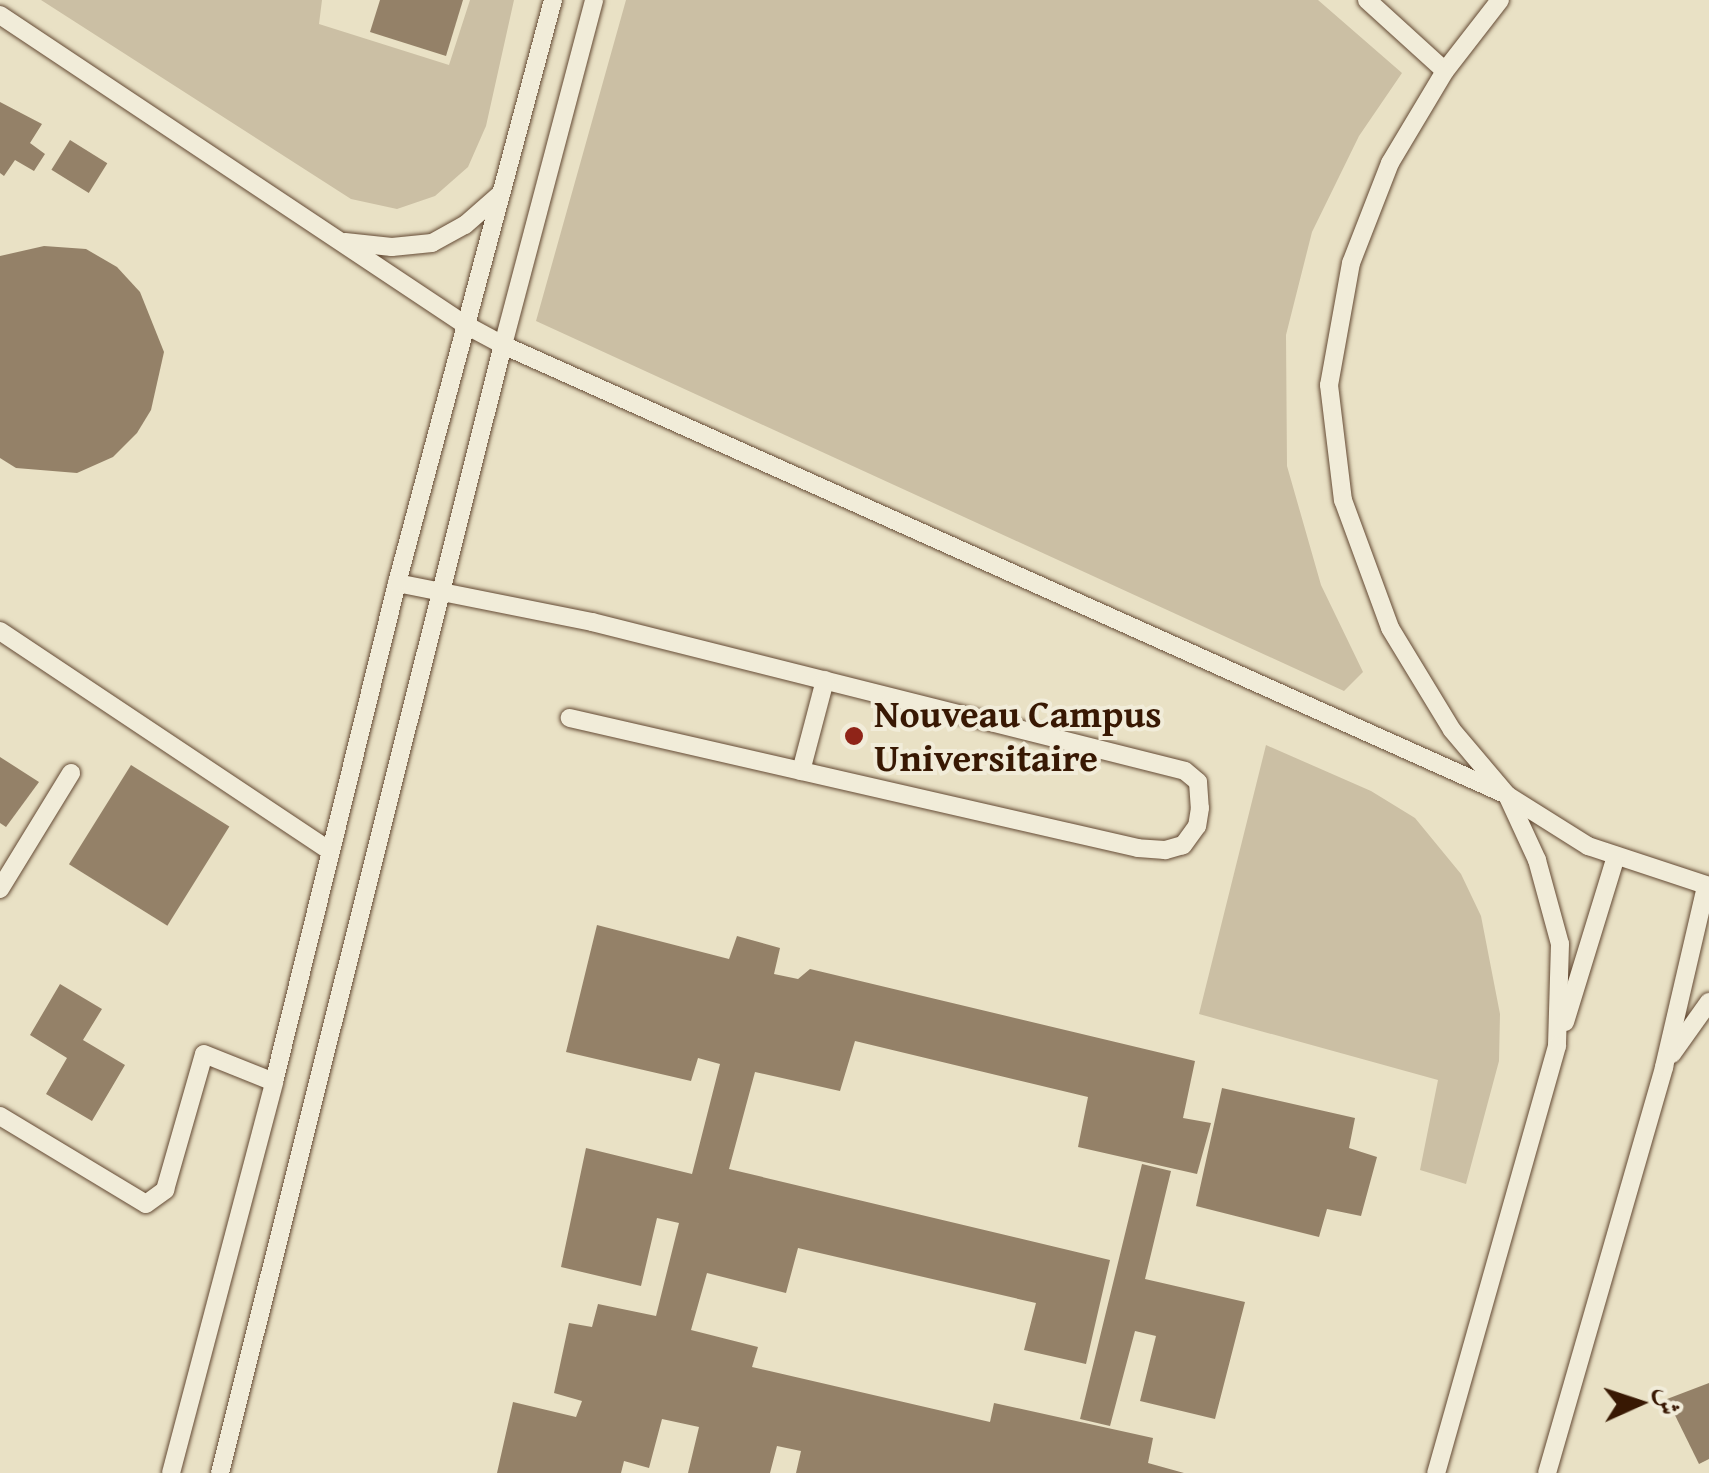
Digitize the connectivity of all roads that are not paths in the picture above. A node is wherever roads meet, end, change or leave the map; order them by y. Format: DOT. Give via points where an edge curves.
graph roads {
  1 [pos="553,0"];
  2 [pos="594,0"];
  3 [pos="1367,0"];
  4 [pos="1500,0"];
  5 [pos="0,15"];
  6 [pos="1444,70"];
  7 [pos="498,196"];
  8 [pos="340,242"];
  9 [pos="464,324"];
  10 [pos="502,345"];
  11 [pos="397,583"];
  12 [pos="441,594"];
  13 [pos="0,631"];
  14 [pos="824,680"];
  15 [pos="570,718"];
  16 [pos="801,770"];
  17 [pos="71,772"];
  18 [pos="1508,794"];
  19 [pos="328,850"];
  20 [pos="1616,856"];
  21 [pos="1708,886"];
  22 [pos="0,889"];
  23 [pos="1709,1002"];
  24 [pos="1558,1046"];
  25 [pos="1664,1067"];
  26 [pos="274,1082"];
  27 [pos="0,1116"];
  28 [pos="171,1473"];
  29 [pos="220,1473"];
  30 [pos="1436,1473"];
  31 [pos="1547,1473"];
  1 -- 7 [label="lane"];
  2 -- 10 [label="lane"];
  3 -- 6 [label="lane"];
  4 -- 6 [label="lane"];
  5 -- 8 [label="lane"];
  6 -- 18 [label="lane" via="1390,162 1351,263 1329,385 1343,500 1390,628 1452,730"];
  7 -- 8 [label="lane" via="432,242"];
  7 -- 9 [label="lane"];
  8 -- 9 [label="lane"];
  9 -- 10 [label="lane"];
  9 -- 11 [label="lane"];
  10 -- 12 [label="lane"];
  10 -- 18 [label="lane"];
  11 -- 12 [label="lane"];
  11 -- 19 [label="lane"];
  12 -- 14 [label="lane" via="592,622"];
  12 -- 29 [label="lane"];
  13 -- 19 [label="lane"];
  14 -- 16 [label="lane"];
  14 -- 16 [label="lane" via="1185,771 1198,782 1197,826 1183,845 1138,848"];
  15 -- 16 [label="lane"];
  17 -- 22 [label="lane"];
  18 -- 20 [label="lane" via="1588,846"];
  18 -- 24 [label="lane" via="1538,860 1560,944"];
  19 -- 26 [label="lane"];
  20 -- 21 [label="lane"];
  20 -- 24 [label="lane"];
  21 -- 25 [label="lane"];
  23 -- 25 [label="lane"];
  24 -- 30 [label="lane"];
  25 -- 31 [label="lane"];
  26 -- 27 [label="lane" via="204,1054 164,1190 146,1204"];
  26 -- 28 [label="lane"];
}
